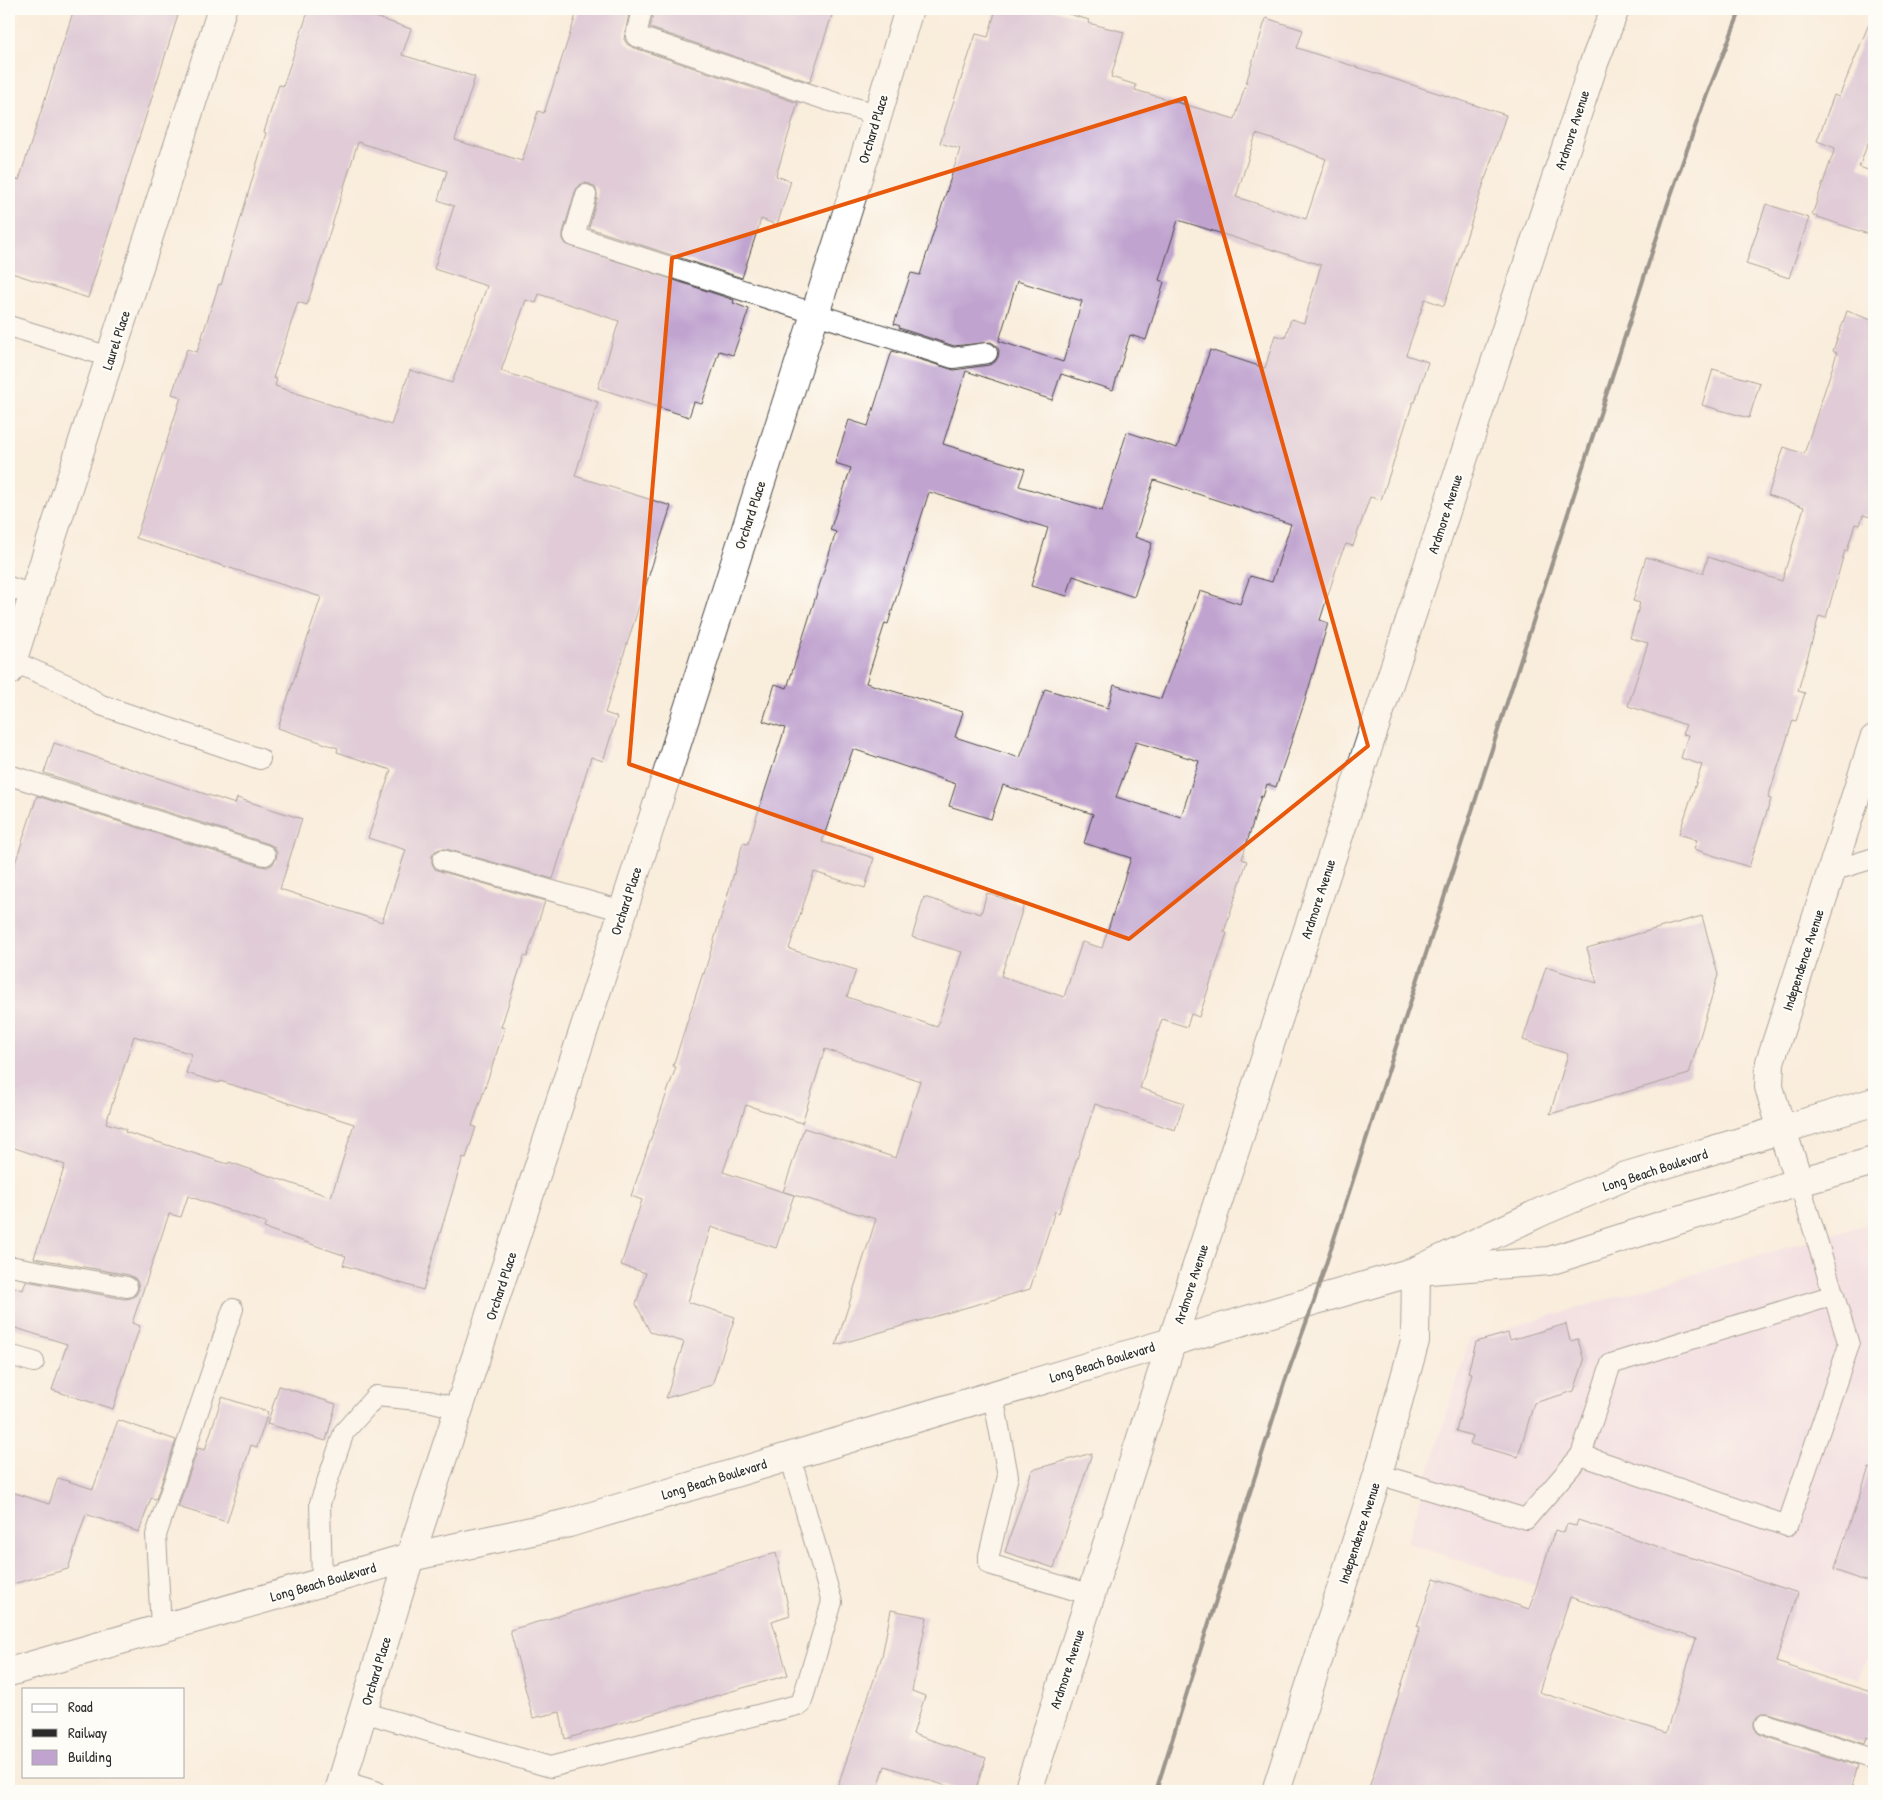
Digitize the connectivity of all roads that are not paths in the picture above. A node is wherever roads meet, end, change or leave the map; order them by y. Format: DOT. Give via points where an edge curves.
graph roads {
  1 [pos="222,9"];
  2 [pos="642,9"];
  3 [pos="909,9"];
  4 [pos="1615,9"];
  5 [pos="878,114"];
  6 [pos="586,196"];
  7 [pos="815,314"];
  8 [pos="9,326"];
  9 [pos="987,353"];
  10 [pos="110,357"];
  11 [pos="21,591"];
  12 [pos="10,666"];
  13 [pos="1874,739"];
  14 [pos="260,759"];
  15 [pos="9,775"];
  16 [pos="265,855"];
  17 [pos="1874,858"];
  18 [pos="443,860"];
  19 [pos="1832,870"];
  20 [pos="623,911"];
  21 [pos="1874,1102"];
  22 [pos="1782,1130"];
  23 [pos="1874,1161"];
  24 [pos="1799,1182"];
  25 [pos="9,1266"];
  26 [pos="1416,1271"];
  27 [pos="127,1287"];
  28 [pos="1834,1294"];
  29 [pos="233,1309"];
  30 [pos="1172,1341"];
  31 [pos="9,1354"];
  32 [pos="34,1362"];
  33 [pos="993,1395"];
  34 [pos="460,1409"];
  35 [pos="1581,1455"];
  36 [pos="790,1456"];
  37 [pos="1378,1474"];
  38 [pos="410,1557"];
  39 [pos="322,1582"];
  40 [pos="1091,1595"];
  41 [pos="161,1628"];
  42 [pos="9,1672"];
  43 [pos="363,1712"];
  44 [pos="1765,1724"];
  45 [pos="1874,1759"];
  46 [pos="341,1786"];
  47 [pos="375,1791"];
  48 [pos="1028,1791"];
  49 [pos="1276,1791"];
  1 -- 10 [label="street, Laurel Place"];
  2 -- 5 [label="lane" via="636,36"];
  3 -- 5 [label="street, Orchard Place"];
  4 -- 30 [label="street, Ardmore Avenue" via="1594,63"];
  5 -- 7 [label="street, Orchard Place"];
  6 -- 7 [label="lane" via="574,236"];
  7 -- 9 [label="lane" via="953,358"];
  7 -- 20 [label="street, Orchard Place"];
  8 -- 10 [label="lane"];
  10 -- 11 [label="street, Laurel Place"];
  11 -- 12 [label="street, Laurel Place"];
  12 -- 14 [label="lane" via="72,686 101,705"];
  13 -- 19 [label="street, Independence Avenue"];
  15 -- 16 [label="lane"];
  17 -- 19 [label="lane"];
  18 -- 20 [label="lane"];
  19 -- 22 [label="street, Independence Avenue" via="1770,1062 1769,1087"];
  20 -- 34 [label="street, Orchard Place"];
  21 -- 22 [label="street, Long Beach Boulevard"];
  22 -- 24 [label="street, Independence Avenue"];
  22 -- 26 [label="street, Long Beach Boulevard" via="1626,1176 1542,1211"];
  23 -- 24 [label="street, Long Beach Boulevard"];
  24 -- 26 [label="street, Long Beach Boulevard" via="1549,1261"];
  24 -- 28 [label="lane"];
  25 -- 27 [label="lane"];
  26 -- 30 [label="street, Long Beach Boulevard"];
  26 -- 37 [label="street, Independence Avenue" via="1415,1341"];
  28 -- 35 [label="lane" via="1611,1364"];
  28 -- 35 [label="lane" via="1849,1345 1787,1526"];
  29 -- 41 [label="lane" via="156,1535"];
  30 -- 33 [label="street, Long Beach Boulevard"];
  30 -- 40 [label="street, Ardmore Avenue"];
  31 -- 32 [label="lane"];
  33 -- 36 [label="street, Long Beach Boulevard"];
  33 -- 40 [label="lane" via="1008,1476 989,1564"];
  34 -- 38 [label="street, Orchard Place"];
  34 -- 39 [label="lane" via="429,1401 376,1396 344,1432 320,1503"];
  35 -- 37 [label="lane" via="1526,1519"];
  36 -- 38 [label="street, Long Beach Boulevard" via="569,1523"];
  36 -- 43 [label="lane" via="832,1602 800,1704 550,1767"];
  37 -- 49 [label="street, Independence Avenue"];
  38 -- 39 [label="street, Long Beach Boulevard"];
  38 -- 43 [label="street, Orchard Place"];
  39 -- 41 [label="street, Long Beach Boulevard"];
  40 -- 48 [label="street, Ardmore Avenue"];
  41 -- 42 [label="street, Long Beach Boulevard"];
  43 -- 46 [label="street, Orchard Place"];
  44 -- 45 [label="lane"];
  46 -- 47 [label="lane"];
}
